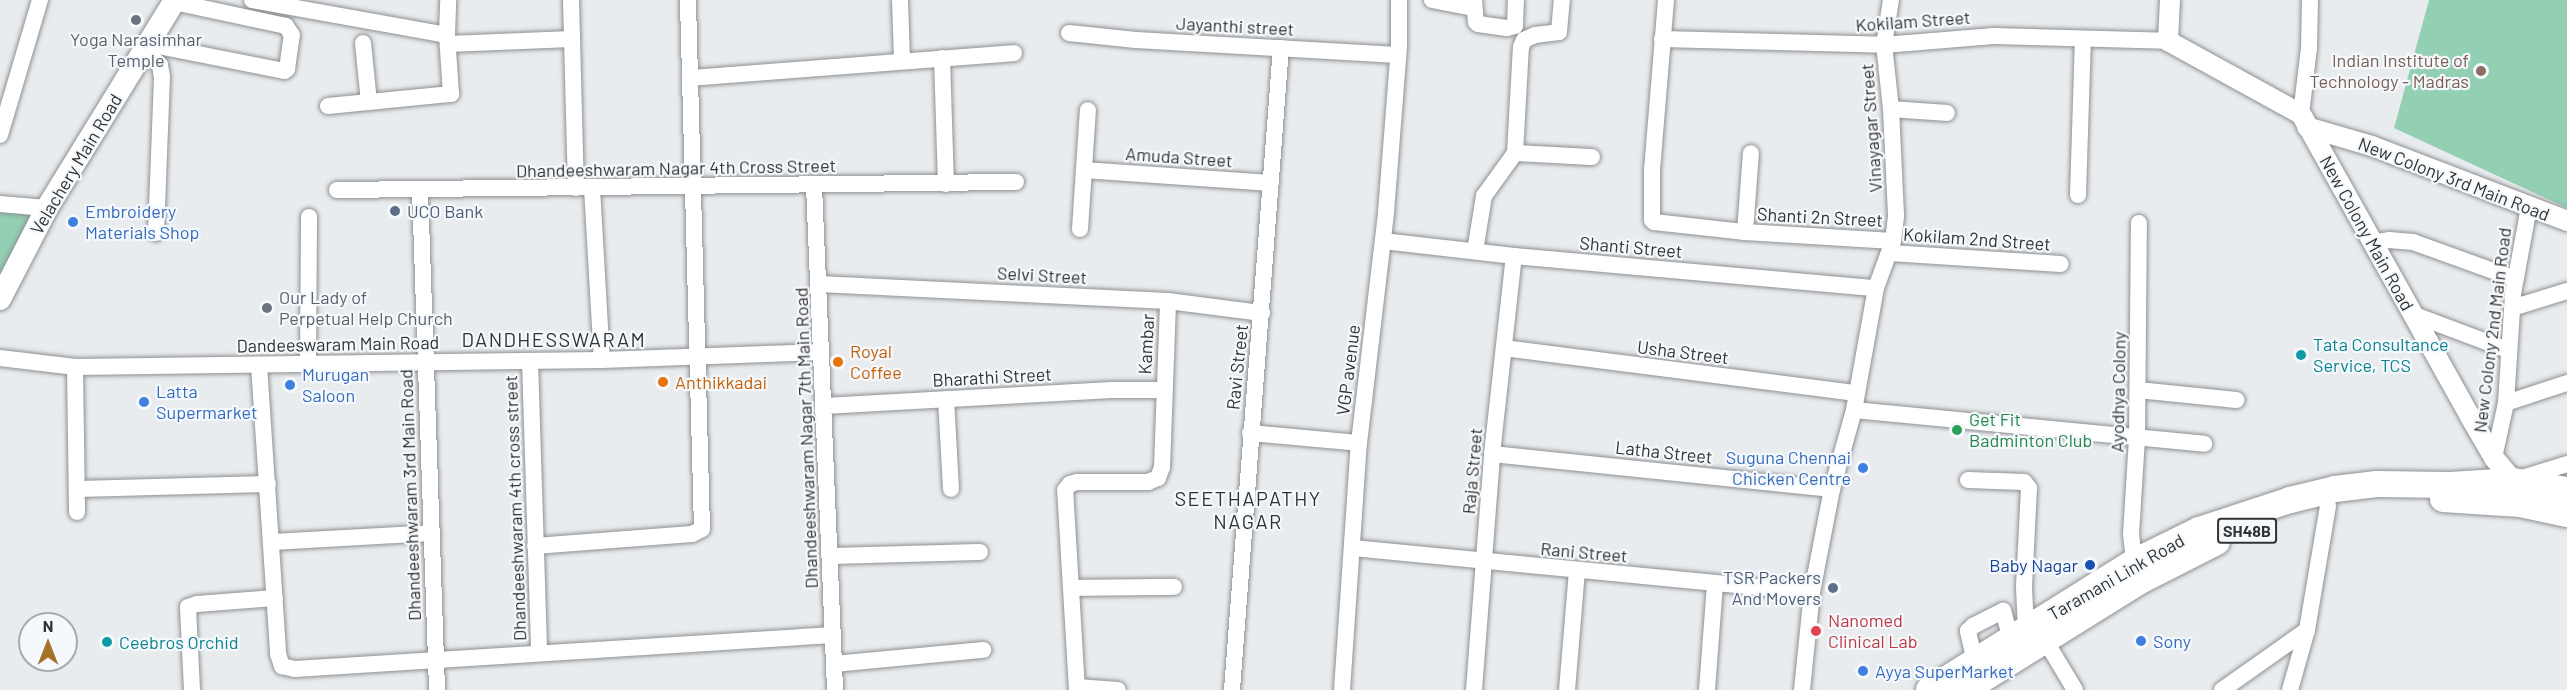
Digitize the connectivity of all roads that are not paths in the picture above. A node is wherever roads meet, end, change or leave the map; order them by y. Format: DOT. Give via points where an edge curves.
graph roads {
  1 [pos="40,0"];
  2 [pos="252,0"];
  3 [pos="441,0"];
  4 [pos="448,0"];
  5 [pos="571,0"];
  6 [pos="688,0"];
  7 [pos="900,0"];
  8 [pos="1399,0"];
  9 [pos="1432,0"];
  10 [pos="1516,0"];
  11 [pos="1562,0"];
  12 [pos="1666,0"];
  13 [pos="1891,0"];
  14 [pos="2170,0"];
  15 [pos="2310,0"];
  16 [pos="174,1"];
  17 [pos="1474,4"];
  18 [pos="1070,33"];
  19 [pos="444,37"];
  20 [pos="572,39"];
  21 [pos="1662,39"];
  22 [pos="2083,40"];
  23 [pos="2168,41"];
  24 [pos="363,43"];
  25 [pos="1884,45"];
  26 [pos="146,47"];
  27 [pos="1281,48"];
  28 [pos="1014,53"];
  29 [pos="1398,55"];
  30 [pos="942,58"];
  31 [pos="902,61"];
  32 [pos="690,78"];
  33 [pos="8,79"];
  34 [pos="369,102"];
  35 [pos="328,106"];
  36 [pos="1891,109"];
  37 [pos="1088,110"];
  38 [pos="1947,113"];
  39 [pos="2304,121"];
  40 [pos="0,135"];
  41 [pos="1515,153"];
  42 [pos="1750,153"];
  43 [pos="1592,157"];
  44 [pos="1084,170"];
  45 [pos="1017,182"];
  46 [pos="1271,183"];
  47 [pos="946,184"];
  48 [pos="814,186"];
  49 [pos="693,187"];
  50 [pos="584,188"];
  51 [pos="337,190"];
  52 [pos="420,190"];
  53 [pos="2078,195"];
  54 [pos="0,204"];
  55 [pos="2529,207"];
  56 [pos="47,208"];
  57 [pos="309,217"];
  58 [pos="2567,221"];
  59 [pos="2139,223"];
  60 [pos="1080,229"];
  61 [pos="1745,232"];
  62 [pos="156,233"];
  63 [pos="1383,241"];
  64 [pos="2372,243"];
  65 [pos="1891,247"];
  66 [pos="1475,251"];
  67 [pos="1514,256"];
  68 [pos="2061,264"];
  69 [pos="2515,279"];
  70 [pos="819,284"];
  71 [pos="1876,288"];
  72 [pos="2567,291"];
  73 [pos="0,299"];
  74 [pos="1167,301"];
  75 [pos="2512,308"];
  76 [pos="1262,313"];
  77 [pos="2412,314"];
  78 [pos="1504,348"];
  79 [pos="2508,350"];
  80 [pos="821,352"];
  81 [pos="698,356"];
  82 [pos="0,358"];
  83 [pos="602,360"];
  84 [pos="530,361"];
  85 [pos="424,362"];
  86 [pos="308,363"];
  87 [pos="259,365"];
  88 [pos="75,367"];
  89 [pos="2567,382"];
  90 [pos="1163,390"];
  91 [pos="2138,390"];
  92 [pos="946,399"];
  93 [pos="2236,400"];
  94 [pos="1855,402"];
  95 [pos="2506,403"];
  96 [pos="824,406"];
  97 [pos="1250,433"];
  98 [pos="2137,439"];
  99 [pos="1359,443"];
  100 [pos="2204,444"];
  101 [pos="1492,454"];
  102 [pos="2494,458"];
  103 [pos="2567,464"];
  104 [pos="1968,480"];
  105 [pos="2513,481"];
  106 [pos="268,484"];
  107 [pos="77,489"];
  108 [pos="951,489"];
  109 [pos="1832,489"];
  110 [pos="2567,490"];
  111 [pos="2328,506"];
  112 [pos="76,512"];
  113 [pos="2567,514"];
  114 [pos="431,533"];
  115 [pos="272,542"];
  116 [pos="535,546"];
  117 [pos="1353,548"];
  118 [pos="980,552"];
  119 [pos="830,556"];
  120 [pos="1484,562"];
  121 [pos="1577,571"];
  122 [pos="2139,571"];
  123 [pos="1715,584"];
  124 [pos="1174,586"];
  125 [pos="1071,588"];
  126 [pos="1812,592"];
  127 [pos="2024,594"];
  128 [pos="275,598"];
  129 [pos="2003,611"];
  130 [pos="2307,630"];
  131 [pos="833,635"];
  132 [pos="2027,636"];
  133 [pos="983,650"];
  134 [pos="539,653"];
  135 [pos="436,660"];
  136 [pos="1974,662"];
  137 [pos="834,664"];
  138 [pos="1077,688"];
  139 [pos="192,690"];
  140 [pos="437,690"];
  141 [pos="835,690"];
  142 [pos="1118,690"];
  143 [pos="1232,690"];
  144 [pos="1342,690"];
  145 [pos="1474,690"];
  146 [pos="1567,690"];
  147 [pos="1707,690"];
  148 [pos="1802,690"];
  149 [pos="1929,690"];
  150 [pos="1965,690"];
  151 [pos="2075,690"];
  152 [pos="2222,690"];
  153 [pos="2290,690"];
  1 -- 33 [label="street"];
  2 -- 19 [label="street"];
  3 -- 19 [label="street"];
  4 -- 19 [label="street"];
  5 -- 20 [label="street"];
  6 -- 32 [label="street"];
  7 -- 31 [label="street"];
  8 -- 29 [label="street, VGP avenue"];
  9 -- 17 [label="street"];
  10 -- 17 [label="street" via="1516,22 1512,28 1478,24"];
  11 -- 41 [label="street" via="1559,32 1535,35 1524,40 1521,47"];
  12 -- 21 [label="street"];
  13 -- 25 [label="street, Vinayagar Street"];
  14 -- 23 [label="street"];
  15 -- 39 [label="street"];
  16 -- 26 [label="main road, Velachery Main Road"];
  16 -- 26 [label="street" via="286,26 292,35 287,69"];
  18 -- 27 [label="street, Jayanthi street"];
  19 -- 20 [label="street"];
  19 -- 34 [label="street" via="451,94"];
  20 -- 50 [label="street"];
  21 -- 25 [label="street, Kokilam Street"];
  21 -- 61 [label="street, Shanti 2n Street" via="1650,216 1654,222"];
  22 -- 23 [label="street, Kokilam Street"];
  22 -- 25 [label="street, Kokilam Street" via="1994,36"];
  22 -- 53 [label="street"];
  23 -- 39 [label="street"];
  24 -- 34 [label="street"];
  25 -- 36 [label="street, Vinayagar Street"];
  26 -- 56 [label="main road, Velachery Main Road"];
  26 -- 62 [label="street" via="160,65 162,76"];
  27 -- 29 [label="street, Jayanthi street"];
  27 -- 46 [label="street, Ravi Street"];
  28 -- 30 [label="street"];
  29 -- 63 [label="street, VGP avenue"];
  30 -- 31 [label="street"];
  30 -- 47 [label="street"];
  31 -- 32 [label="street"];
  32 -- 49 [label="street"];
  33 -- 40 [label="street"];
  34 -- 35 [label="street"];
  36 -- 38 [label="street"];
  36 -- 65 [label="street, Vinayagar Street" via="1896,215"];
  37 -- 44 [label="street"];
  39 -- 55 [label="street, New Colony 3rd Main Road"];
  39 -- 64 [label="street, New Colony Main Road"];
  41 -- 43 [label="street"];
  41 -- 66 [label="street" via="1484,196"];
  42 -- 61 [label="street, Shanti 2n Street"];
  44 -- 46 [label="street, Amuda Street"];
  44 -- 60 [label="street"];
  45 -- 47 [label="street, Dhandeeshwaram Nagar 4th Cross Street"];
  46 -- 76 [label="street, Ravi Street"];
  47 -- 48 [label="street, Dhandeeshwaram Nagar 4th Cross Street"];
  48 -- 49 [label="street, Dhandeeshwaram Nagar 4th Cross Street"];
  48 -- 70 [label="street, Dhandeeshwaram Nagar 7th Main Road"];
  49 -- 50 [label="street, Dhandeeshwaram Nagar 4th Cross Street"];
  49 -- 81 [label="street"];
  50 -- 52 [label="street, Dhandeeshwaram Nagar 4th Cross Street"];
  50 -- 83 [label="street"];
  51 -- 52 [label="street, Dhandeeshwaram Nagar 4th Cross Street"];
  52 -- 85 [label="street, Dhandeeshwaram 3rd Main Road"];
  54 -- 56 [label="street"];
  55 -- 58 [label="street, New Colony 3rd Main Road"];
  55 -- 69 [label="street, New Colony 2nd Main Road"];
  56 -- 73 [label="main road, Velachery Main Road"];
  57 -- 86 [label="street"];
  59 -- 91 [label="street, Ayodhya Colony"];
  61 -- 65 [label="street, Shanti 2n Street"];
  63 -- 66 [label="street, Shanti Street"];
  63 -- 99 [label="street, VGP avenue"];
  64 -- 69 [label="street" via="2413,242"];
  64 -- 77 [label="street, New Colony Main Road"];
  65 -- 68 [label="street, Kokilam 2nd Street"];
  65 -- 71 [label="street, Vinayagar Street"];
  66 -- 67 [label="street, Shanti Street"];
  67 -- 71 [label="street, Shanti Street"];
  67 -- 78 [label="street, Raja Street"];
  69 -- 75 [label="street, New Colony 2nd Main Road"];
  70 -- 74 [label="street, Selvi Street"];
  70 -- 80 [label="street, Dhandeeshwaram Nagar 7th Main Road"];
  71 -- 94 [label="street, Vinayagar Street"];
  72 -- 75 [label="street"];
  74 -- 76 [label="street, Selvi Street"];
  74 -- 90 [label="street, Kambar"];
  75 -- 79 [label="street, New Colony 2nd Main Road"];
  76 -- 97 [label="street, Ravi Street"];
  77 -- 79 [label="street"];
  77 -- 102 [label="street, New Colony Main Road"];
  78 -- 94 [label="street, Usha Street"];
  78 -- 101 [label="street, Raja Street"];
  79 -- 95 [label="street, New Colony 2nd Main Road"];
  80 -- 81 [label="street, Dandeeswaram Main Road"];
  80 -- 96 [label="street, Dhandeeshwaram Nagar 7th Main Road"];
  81 -- 83 [label="street, Dandeeswaram Main Road"];
  81 -- 116 [label="street" via="702,525 699,532"];
  82 -- 88 [label="street, Dandeeswaram Main Road"];
  83 -- 84 [label="street, Dandeeswaram Main Road"];
  84 -- 85 [label="street, Dandeeswaram Main Road"];
  84 -- 116 [label="street, Dhandeeshwaram 4th cross street"];
  85 -- 86 [label="street, Dandeeswaram Main Road"];
  85 -- 114 [label="street, Dhandeeshwaram 3rd Main Road"];
  86 -- 87 [label="street, Dandeeswaram Main Road"];
  87 -- 88 [label="street, Dandeeswaram Main Road"];
  87 -- 106 [label="street"];
  88 -- 107 [label="street"];
  89 -- 95 [label="street"];
  90 -- 92 [label="street, Bharathi Street"];
  90 -- 125 [label="street, Kambar" via="1162,467 1158,478 1149,482 1070,484 1065,490"];
  91 -- 93 [label="street"];
  91 -- 98 [label="street, Ayodhya Colony"];
  92 -- 96 [label="street, Bharathi Street"];
  92 -- 108 [label="street"];
  94 -- 98 [label="street, Usha Street"];
  94 -- 109 [label="street, Vinayagar Street"];
  95 -- 102 [label="street, New Colony 2nd Main Road"];
  96 -- 119 [label="street, Dhandeeshwaram Nagar 7th Main Road"];
  97 -- 99 [label="street"];
  97 -- 143 [label="street, Ravi Street"];
  98 -- 100 [label="street, Usha Street"];
  98 -- 122 [label="street, Ayodhya Colony" via="2131,534"];
  99 -- 117 [label="street, VGP avenue"];
  101 -- 109 [label="street, Latha Street"];
  101 -- 120 [label="street, Raja Street"];
  102 -- 105 [label="street, New Colony Main Road"];
  103 -- 105 [label="street"];
  104 -- 127 [label="street" via="2027,483"];
  105 -- 110 [label="main road, Taramani Link Road / SH48B"];
  105 -- 122 [label="main road, Taramani Link Road / SH48B" via="2377,484 2335,489 2199,530"];
  106 -- 107 [label="street"];
  106 -- 115 [label="street"];
  107 -- 112 [label="street"];
  109 -- 126 [label="street, Vinayagar Street"];
  111 -- 113 [label="main road, Taramani Link Road / SH48B" via="2379,499 2445,499 2520,504"];
  111 -- 122 [label="main road, Taramani Link Road / SH48B" via="2290,515"];
  111 -- 130 [label="street"];
  114 -- 115 [label="street"];
  114 -- 135 [label="street, Dhandeeshwaram 3rd Main Road"];
  115 -- 128 [label="street"];
  116 -- 134 [label="street, Dhandeeshwaram 4th cross street"];
  117 -- 120 [label="street, Rani Street"];
  117 -- 144 [label="street, VGP avenue"];
  118 -- 119 [label="street"];
  119 -- 131 [label="street, Dhandeeshwaram Nagar 7th Main Road"];
  120 -- 121 [label="street, Rani Street"];
  120 -- 145 [label="street, Raja Street"];
  121 -- 123 [label="street, Rani Street"];
  121 -- 146 [label="street"];
  122 -- 132 [label="main road, Taramani Link Road / SH48B"];
  123 -- 126 [label="street, Rani Street"];
  123 -- 147 [label="street"];
  124 -- 125 [label="street"];
  125 -- 138 [label="street"];
  126 -- 148 [label="street, Vinayagar Street"];
  127 -- 129 [label="street"];
  127 -- 132 [label="street"];
  128 -- 135 [label="street" via="279,660 288,668"];
  128 -- 139 [label="street" via="189,607"];
  129 -- 132 [label="street"];
  129 -- 136 [label="street" via="1970,628"];
  130 -- 152 [label="street"];
  130 -- 153 [label="street"];
  131 -- 134 [label="street"];
  131 -- 137 [label="street, Dhandeeshwaram Nagar 7th Main Road"];
  132 -- 136 [label="main road, Taramani Link Road / SH48B"];
  132 -- 150 [label="main road, Taramani Link Road / SH48B"];
  132 -- 151 [label="street"];
  133 -- 137 [label="street"];
  134 -- 135 [label="street"];
  135 -- 140 [label="street, Dhandeeshwaram 3rd Main Road"];
  136 -- 149 [label="main road, Taramani Link Road / SH48B"];
  137 -- 141 [label="street, Dhandeeshwaram Nagar 7th Main Road"];
  138 -- 142 [label="street"];
}
